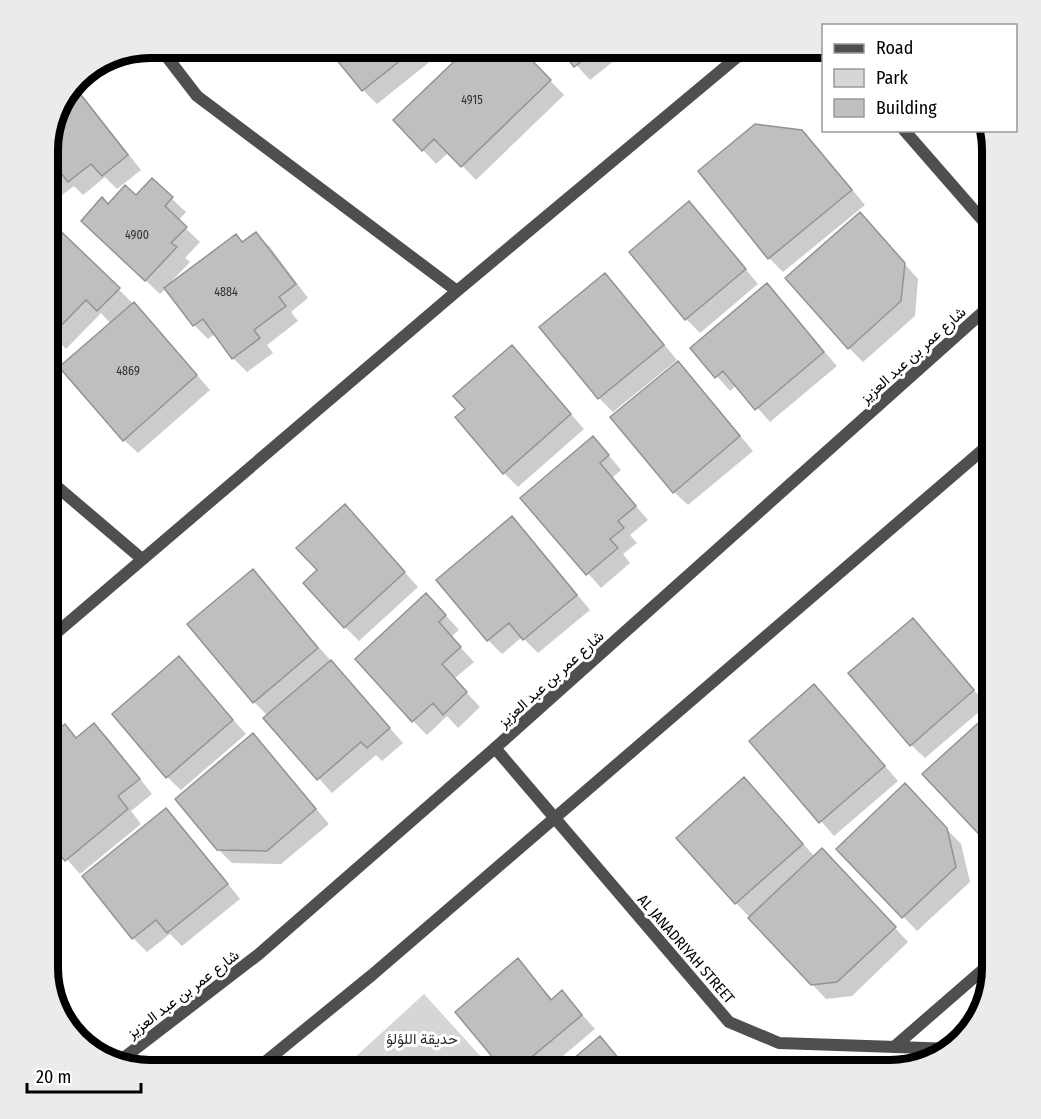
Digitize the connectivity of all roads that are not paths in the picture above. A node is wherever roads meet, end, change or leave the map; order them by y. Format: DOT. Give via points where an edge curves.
graph roads {
  1 [pos="168,58"];
  2 [pos="735,59"];
  3 [pos="906,132"];
  4 [pos="982,219"];
  5 [pos="457,291"];
  6 [pos="982,313"];
  7 [pos="982,450"];
  8 [pos="59,488"];
  9 [pos="142,560"];
  10 [pos="58,631"];
  11 [pos="495,748"];
  12 [pos="555,819"];
  13 [pos="982,971"];
  14 [pos="894,1047"];
  15 [pos="935,1048"];
  16 [pos="126,1056"];
  17 [pos="268,1060"];
  1 -- 5 [label="street" via="197,96"];
  2 -- 5 [label="street"];
  3 -- 4 [label="street"];
  5 -- 9 [label="street"];
  6 -- 11 [label="street, شارع عمر بن عبد العزيز"];
  7 -- 12 [label="street"];
  8 -- 9 [label="street"];
  9 -- 10 [label="street"];
  11 -- 12 [label="street, AL JANADRIYAH STREET"];
  11 -- 16 [label="street, شارع عمر بن عبد العزيز" via="259,954"];
  12 -- 14 [label="street, AL JANADRIYAH STREET" via="729,1022 779,1043"];
  12 -- 17 [label="street"];
  13 -- 14 [label="street"];
  14 -- 15 [label="street, AL JANADRIYAH STREET"];
}
